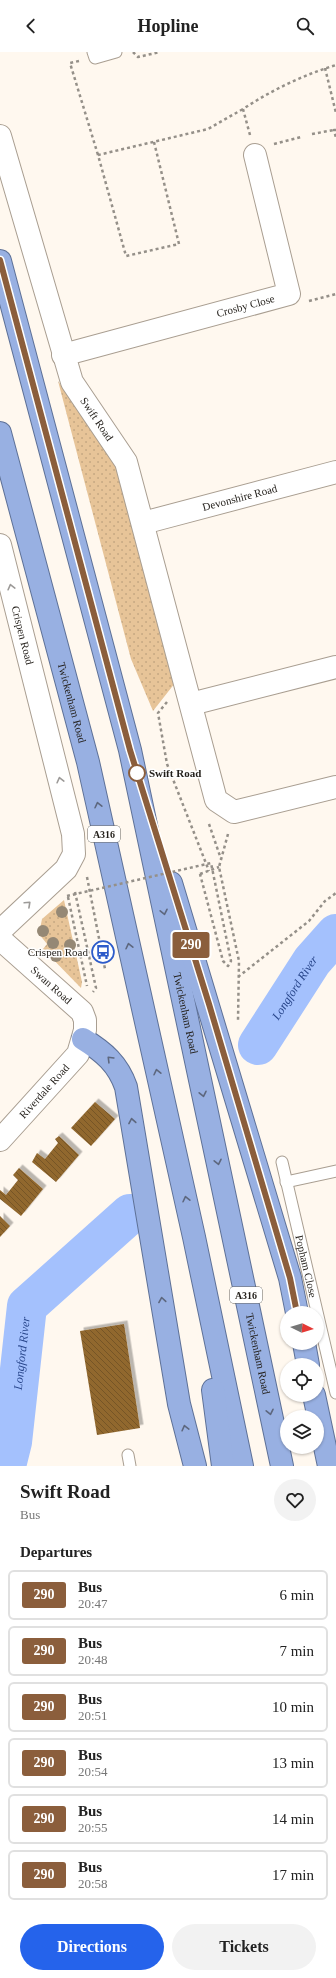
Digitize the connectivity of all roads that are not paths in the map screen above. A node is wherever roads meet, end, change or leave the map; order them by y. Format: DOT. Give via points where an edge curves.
graph roads {
  1 [pos="116,52"];
  2 [pos="94,55"];
  3 [pos="0,136"];
  4 [pos="254,152"];
  5 [pos="0,261"];
  6 [pos="63,355"];
  7 [pos="0,433"];
  8 [pos="336,472"];
  9 [pos="143,523"];
  10 [pos="0,545"];
  11 [pos="336,667"];
  12 [pos="192,704"];
  13 [pos="130,750"];
  14 [pos="336,787"];
  15 [pos="0,931"];
  16 [pos="0,939"];
  17 [pos="83,1039"];
  18 [pos="0,1140"];
  19 [pos="282,1162"];
  20 [pos="336,1171"];
  21 [pos="286,1182"];
  22 [pos="194,1237"];
  23 [pos="296,1306"];
  24 [pos="336,1392"];
  25 [pos="315,1402"];
  26 [pos="128,1455"];
  27 [pos="130,1466"];
  28 [pos="195,1466"];
  29 [pos="222,1466"];
  30 [pos="242,1466"];
  31 [pos="282,1466"];
  32 [pos="329,1466"];
  1 -- 2 [label="lane"];
  3 -- 6 [label="street, Swift Road"];
  4 -- 6 [label="street, Crosby Close" via="289,294"];
  5 -- 13 [label="highway, Twickenham Road / A316"];
  6 -- 9 [label="street, Swift Road" via="72,382 126,462"];
  22 -- 7 [label="highway, Twickenham Road / A316, one-way" via="88,762"];
  8 -- 9 [label="street, Devonshire Road"];
  9 -- 12 [label="street, Swift Road"];
  15 -- 10 [label="street, Crispen Road, one-way" via="66,869 74,854 73,834"];
  11 -- 12 [label="street"];
  12 -- 14 [label="street, Swift Road" via="216,800 234,812"];
  13 -- 23 [label="highway" via="218,1034 290,1278"];
  13 -- 31 [label="highway, Twickenham Road / A316, one-way"];
  16 -- 17 [label="street, Swan Road" via="82,1012 85,1020"];
  17 -- 18 [label="street, Riverdale Road" via="78,1054"];
  28 -- 17 [label="highway, one-way" via="179,1404 126,1088 116,1065"];
  19 -- 21 [label="lane, Popham Close"];
  20 -- 21 [label="lane"];
  21 -- 24 [label="lane, Popham Close"];
  22 -- 29 [label="highway"];
  22 -- 30 [label="highway, Twickenham Road / A316"];
  25 -- 32 [label="highway"];
  26 -- 27 [label="lane"];
}
